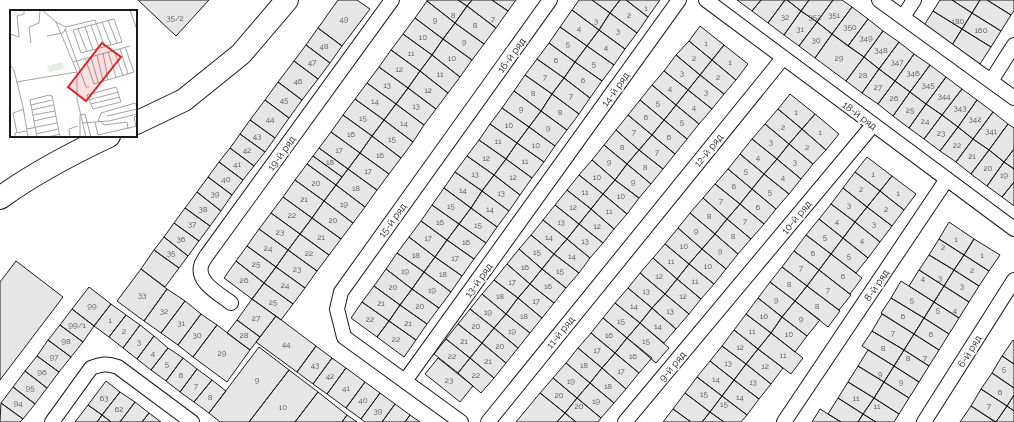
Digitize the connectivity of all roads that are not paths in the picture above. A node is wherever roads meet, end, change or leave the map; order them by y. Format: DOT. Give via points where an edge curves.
graph roads {
  1 [pos="287,0"];
  2 [pos="392,0"];
  3 [pos="550,0"];
  4 [pos="679,0"];
  5 [pos="706,0"];
  6 [pos="879,0"];
  7 [pos="914,0"];
  8 [pos="902,17"];
  9 [pos="1014,45"];
  10 [pos="783,58"];
  11 [pos="991,81"];
  12 [pos="1014,98"];
  13 [pos="471,110"];
  14 [pos="137,123"];
  15 [pos="873,125"];
  16 [pos="107,137"];
  17 [pos="551,178"];
  18 [pos="947,179"];
  19 [pos="0,198"];
  20 [pos="1014,229"];
  21 [pos="633,243"];
  22 [pos="1014,280"];
  23 [pos="231,303"];
  24 [pos="719,310"];
  25 [pos="405,381"];
  26 [pos="52,422"];
  27 [pos="192,422"];
  28 [pos="460,422"];
  29 [pos="488,422"];
  30 [pos="625,422"];
  31 [pos="784,422"];
  32 [pos="924,422"];
  1 -- 14 [label="street" via="241,54 184,100"];
  2 -- 23 [label="lane, 19-й ряд" via="206,255 201,266 201,276"];
  3 -- 13 [label="lane, 16-й ряд"];
  4 -- 17 [label="lane, 14-й ряд"];
  5 -- 10 [label="lane, 18-й ряд"];
  6 -- 8 [label="lane"];
  7 -- 8 [label="lane"];
  8 -- 11 [label="lane"];
  9 -- 11 [label="lane"];
  10 -- 15 [label="lane, 18-й ряд"];
  10 -- 21 [label="lane, 12-й ряд"];
  11 -- 12 [label="lane"];
  13 -- 25 [label="lane, 15-й ряд" via="341,292 338,309 344,337"];
  15 -- 18 [label="lane, 18-й ряд"];
  15 -- 24 [label="lane, 10-й ряд"];
  16 -- 19 [label="street" via="58,161 15,186"];
  17 -- 25 [label="lane, 13-й ряд"];
  18 -- 20 [label="lane, 18-й ряд"];
  18 -- 31 [label="lane, 8-й ряд"];
  21 -- 29 [label="lane, 11-й ряд"];
  22 -- 32 [label="lane, 6-й ряд"];
  24 -- 30 [label="lane, 9-й ряд"];
  25 -- 28 [label="lane"];
  26 -- 27 [label="lane" via="91,368 109,363"];
}
